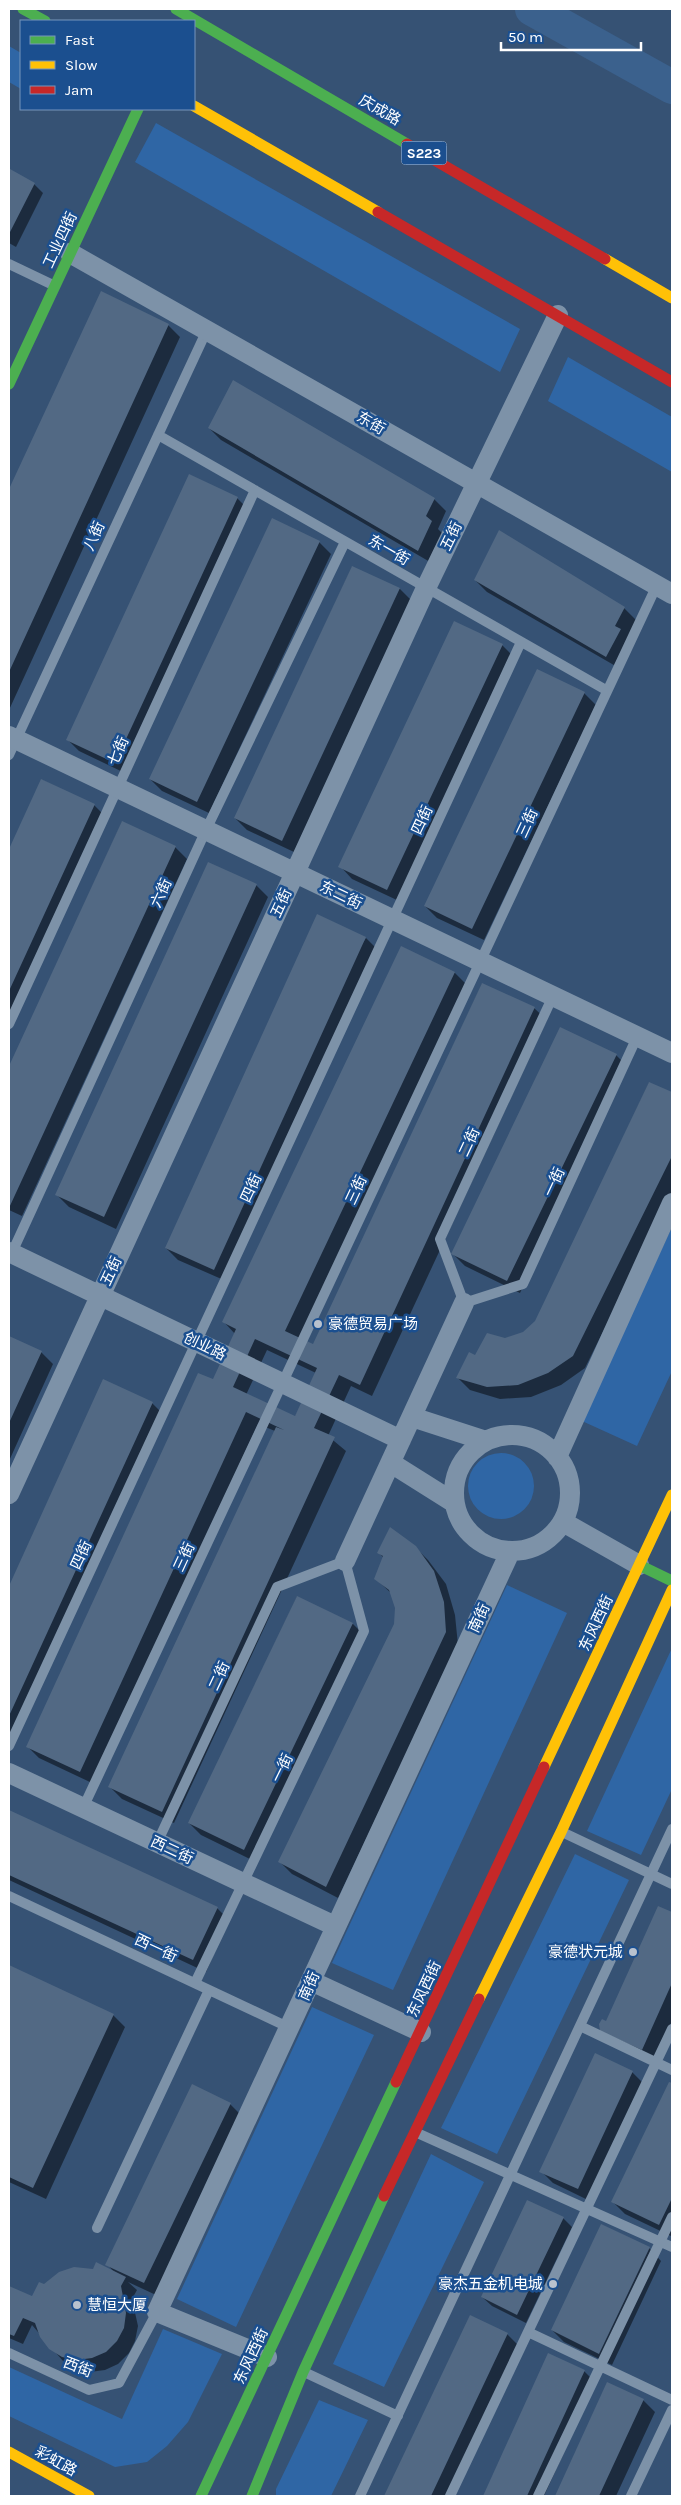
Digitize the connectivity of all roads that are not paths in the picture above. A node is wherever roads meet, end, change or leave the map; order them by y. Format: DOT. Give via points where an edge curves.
graph roads {
  1 [pos="23,9"];
  2 [pos="176,9"];
  3 [pos="43,20"];
  4 [pos="195,20"];
  5 [pos="195,20"];
  6 [pos="195,107"];
  7 [pos="138,110"];
  8 [pos="70,253"];
  9 [pos="9,264"];
  10 [pos="55,286"];
  11 [pos="672,298"];
  12 [pos="558,315"];
  13 [pos="207,330"];
  14 [pos="672,382"];
  15 [pos="9,384"];
  16 [pos="158,435"];
  17 [pos="476,483"];
  18 [pos="254,490"];
  19 [pos="345,542"];
  20 [pos="426,588"];
  21 [pos="665,589"];
  22 [pos="521,642"];
  23 [pos="606,690"];
  24 [pos="11,744"];
  25 [pos="117,788"];
  26 [pos="206,830"];
  27 [pos="295,873"];
  28 [pos="392,920"];
  29 [pos="479,961"];
  30 [pos="553,996"];
  31 [pos="9,1024"];
  32 [pos="637,1037"];
  33 [pos="672,1054"];
  34 [pos="672,1203"];
  35 [pos="10,1255"];
  36 [pos="100,1296"];
  37 [pos="464,1303"];
  38 [pos="196,1342"];
  39 [pos="282,1383"];
  40 [pos="412,1417"];
  41 [pos="401,1440"];
  42 [pos="486,1441"];
  43 [pos="557,1456"];
  44 [pos="390,1463"];
  45 [pos="9,1494"];
  46 [pos="672,1495"];
  47 [pos="453,1502"];
  48 [pos="563,1522"];
  49 [pos="510,1552"];
  50 [pos="345,1561"];
  51 [pos="640,1565"];
  52 [pos="672,1581"];
  53 [pos="672,1590"];
  54 [pos="9,1746"];
  55 [pos="9,1774"];
  56 [pos="83,1808"];
  57 [pos="672,1829"];
  58 [pos="561,1832"];
  59 [pos="157,1843"];
  60 [pos="651,1874"];
  61 [pos="243,1883"];
  62 [pos="672,1884"];
  63 [pos="9,1896"];
  64 [pos="335,1926"];
  65 [pos="311,1981"];
  66 [pos="195,1983"];
  67 [pos="209,1990"];
  68 [pos="580,2026"];
  69 [pos="290,2028"];
  70 [pos="672,2029"];
  71 [pos="421,2032"];
  72 [pos="656,2062"];
  73 [pos="672,2070"];
  74 [pos="414,2131"];
  75 [pos="511,2174"];
  76 [pos="587,2209"];
  77 [pos="672,2217"];
  78 [pos="97,2228"];
  79 [pos="660,2242"];
  80 [pos="672,2247"];
  81 [pos="157,2312"];
  82 [pos="528,2332"];
  83 [pos="9,2353"];
  84 [pos="267,2357"];
  85 [pos="600,2366"];
  86 [pos="303,2372"];
  87 [pos="672,2400"];
  88 [pos="672,2410"];
  89 [pos="398,2416"];
  90 [pos="9,2452"];
  91 [pos="89,2496"];
  92 [pos="202,2496"];
  93 [pos="252,2496"];
  94 [pos="360,2496"];
  95 [pos="450,2496"];
  96 [pos="538,2496"];
  97 [pos="631,2496"];
  1 -- 3 [label="main road"];
  2 -- 5 [label="main road, 庆成路 / S223"];
  4 -- 11 [label="main road, 庆成路 / S223"];
  6 -- 12 [label="main road"];
  7 -- 8 [label="main road, 工业四街"];
  8 -- 10 [label="main road, 工业四街"];
  8 -- 13 [label="street, 东街"];
  9 -- 10 [label="lane"];
  10 -- 15 [label="main road, 工业四街"];
  12 -- 14 [label="main road"];
  12 -- 17 [label="street, 五街"];
  13 -- 16 [label="lane, 八街"];
  13 -- 17 [label="street, 东街"];
  16 -- 18 [label="lane, 东一街"];
  16 -- 24 [label="lane, 八街"];
  17 -- 20 [label="street, 五街"];
  17 -- 21 [label="street, 东街"];
  18 -- 19 [label="lane, 东一街"];
  18 -- 25 [label="lane, 七街"];
  19 -- 20 [label="lane, 东一街"];
  19 -- 26 [label="lane, 六街"];
  20 -- 22 [label="lane, 东一街"];
  20 -- 27 [label="street, 五街"];
  21 -- 23 [label="lane, 三街"];
  22 -- 23 [label="lane, 东一街"];
  22 -- 28 [label="lane, 四街"];
  23 -- 29 [label="lane, 三街"];
  24 -- 25 [label="street, 东二街"];
  25 -- 26 [label="street, 东二街"];
  25 -- 31 [label="lane, 七街"];
  26 -- 27 [label="street, 东二街"];
  26 -- 35 [label="lane, 六街"];
  27 -- 28 [label="street, 东二街"];
  27 -- 36 [label="street, 五街"];
  28 -- 29 [label="street, 东二街"];
  28 -- 38 [label="lane, 四街"];
  29 -- 30 [label="street, 东二街"];
  29 -- 39 [label="lane, 三街"];
  30 -- 32 [label="street, 东二街"];
  30 -- 37 [label="lane, 二街" via="440,1239"];
  32 -- 33 [label="street, 东二街"];
  32 -- 37 [label="lane, 一街" via="523,1284"];
  34 -- 43 [label="street"];
  35 -- 36 [label="street, 创业路"];
  36 -- 38 [label="street, 创业路"];
  36 -- 45 [label="street, 五街"];
  37 -- 40 [label="street"];
  38 -- 39 [label="street, 创业路"];
  38 -- 54 [label="lane, 四街"];
  39 -- 41 [label="street, 创业路"];
  39 -- 56 [label="lane, 三街"];
  40 -- 41 [label="street"];
  40 -- 42 [label="street"];
  41 -- 44 [label="street"];
  42 -- 43 [label="street" via="512,1434 532,1438"];
  42 -- 47 [label="street" via="462,1463 454,1482"];
  43 -- 48 [label="street" via="570,1483 570,1503"];
  44 -- 47 [label="street"];
  44 -- 50 [label="street"];
  46 -- 51 [label="main road, 东风西街"];
  47 -- 49 [label="street" via="458,1519 469,1534 483,1545"];
  48 -- 49 [label="street" via="550,1538 535,1548"];
  48 -- 51 [label="street"];
  49 -- 64 [label="street, 南街"];
  50 -- 59 [label="lane, 二街" via="277,1587"];
  50 -- 61 [label="lane, 一街" via="364,1631"];
  51 -- 52 [label="main road"];
  51 -- 71 [label="main road, 东风西街"];
  53 -- 58 [label="main road"];
  55 -- 56 [label="street, 西二街"];
  56 -- 59 [label="street, 西二街"];
  57 -- 60 [label="lane"];
  58 -- 60 [label="lane"];
  58 -- 74 [label="main road"];
  59 -- 61 [label="street, 西二街"];
  60 -- 62 [label="lane"];
  60 -- 68 [label="lane"];
  61 -- 64 [label="street, 西二街"];
  61 -- 66 [label="lane, 一街"];
  63 -- 66 [label="lane, 西一街"];
  64 -- 65 [label="street, 南街"];
  65 -- 69 [label="street, 南街"];
  65 -- 71 [label="street"];
  66 -- 67 [label="lane, 西一街"];
  67 -- 69 [label="lane, 西一街"];
  67 -- 78 [label="lane"];
  68 -- 72 [label="lane"];
  68 -- 75 [label="lane"];
  69 -- 81 [label="street, 南街"];
  70 -- 72 [label="lane"];
  71 -- 84 [label="main road, 东风西街"];
  72 -- 73 [label="lane"];
  72 -- 76 [label="lane"];
  74 -- 75 [label="lane"];
  74 -- 86 [label="main road"];
  75 -- 76 [label="lane"];
  75 -- 89 [label="lane"];
  76 -- 79 [label="lane"];
  76 -- 82 [label="lane"];
  77 -- 79 [label="lane"];
  79 -- 80 [label="lane"];
  79 -- 85 [label="lane"];
  81 -- 83 [label="lane, 西街" via="118,2383 89,2390"];
  81 -- 84 [label="street"];
  82 -- 85 [label="lane"];
  82 -- 95 [label="lane"];
  84 -- 92 [label="main road, 东风西街"];
  85 -- 87 [label="lane"];
  85 -- 96 [label="lane"];
  86 -- 89 [label="lane"];
  86 -- 93 [label="main road"];
  88 -- 97 [label="lane"];
  89 -- 94 [label="lane"];
  90 -- 91 [label="main road, 彩虹路"];
}
